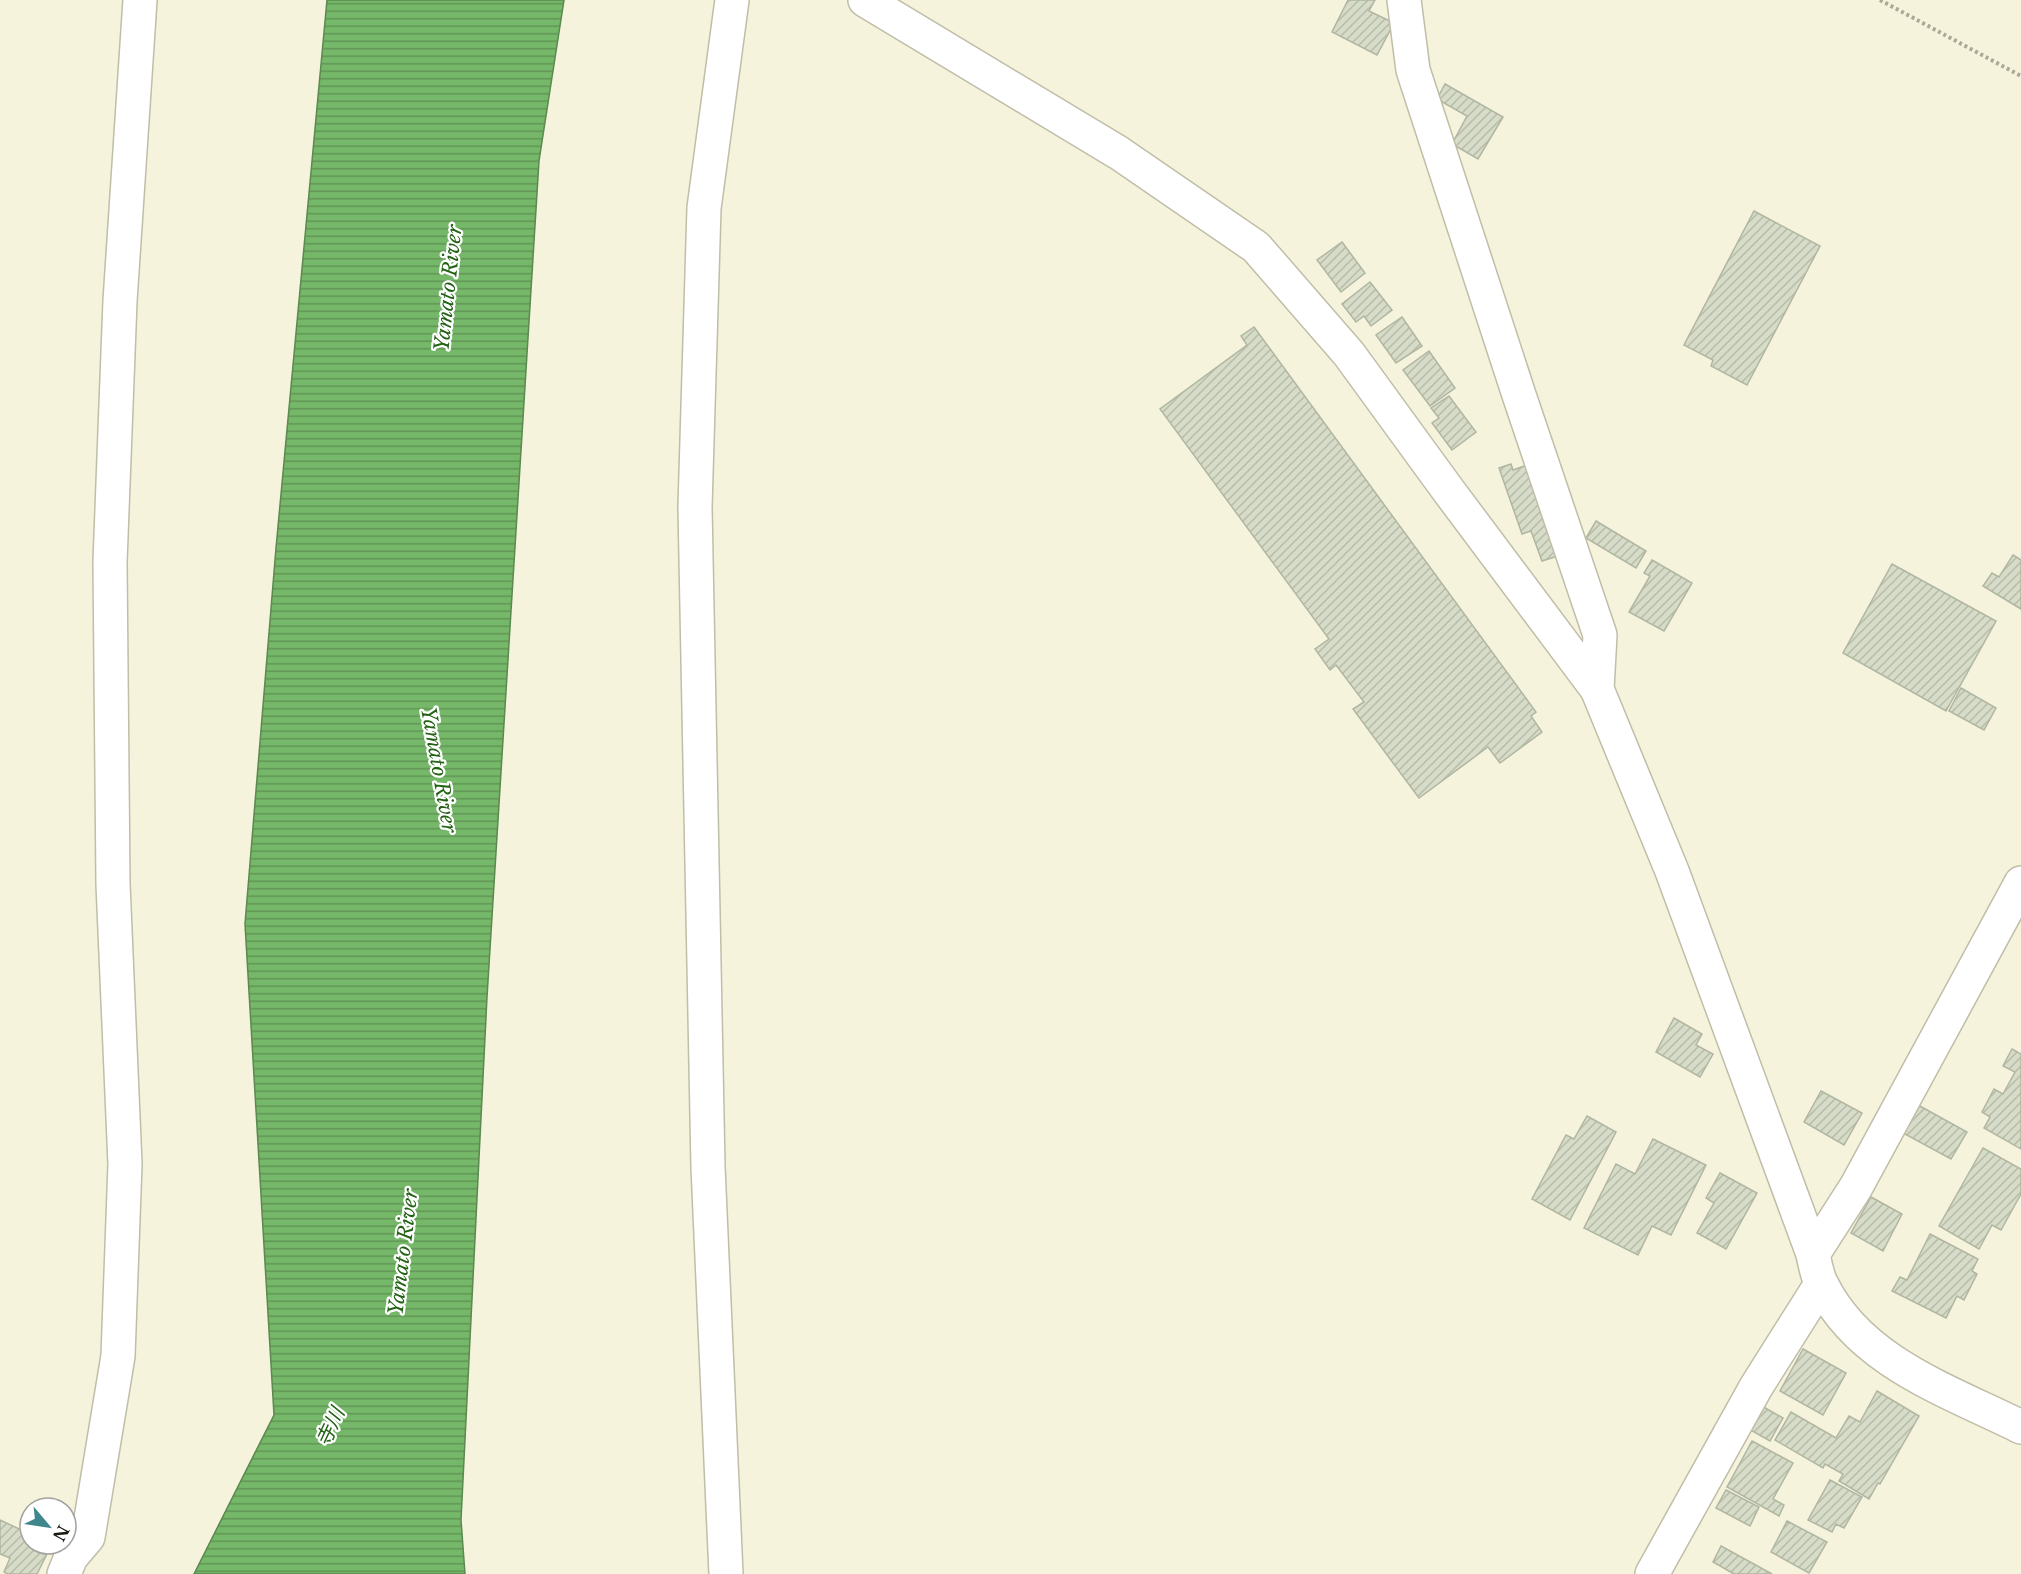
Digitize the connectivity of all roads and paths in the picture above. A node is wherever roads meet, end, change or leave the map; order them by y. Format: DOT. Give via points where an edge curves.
graph roads {
  1 [pos="140,0"];
  2 [pos="732,0"];
  3 [pos="865,0"];
  4 [pos="1404,0"];
  5 [pos="1880,0"];
  6 [pos="2021,76"];
  7 [pos="1597,689"];
  8 [pos="2021,883"];
  9 [pos="1817,1269"];
  10 [pos="2021,1427"];
  11 [pos="64,1574"];
  12 [pos="726,1574"];
  13 [pos="1652,1574"];
  1 -- 11 [label="street" via="120,302 110,562 113,884 125,1164 118,1356 88,1537"];
  2 -- 12 [label="street" via="704,208 695,507 708,1167"];
  3 -- 7 [label="street" via="1119,153 1256,247 1349,354"];
  4 -- 7 [label="street" via="1413,70 1600,635"];
  5 -- 6 [label="path"];
  7 -- 9 [label="street" via="1672,870"];
  8 -- 9 [label="street" via="1856,1187"];
  9 -- 10 [label="street" via="1847,1322 1872,1346 1900,1367"];
  9 -- 13 [label="street"];
}
